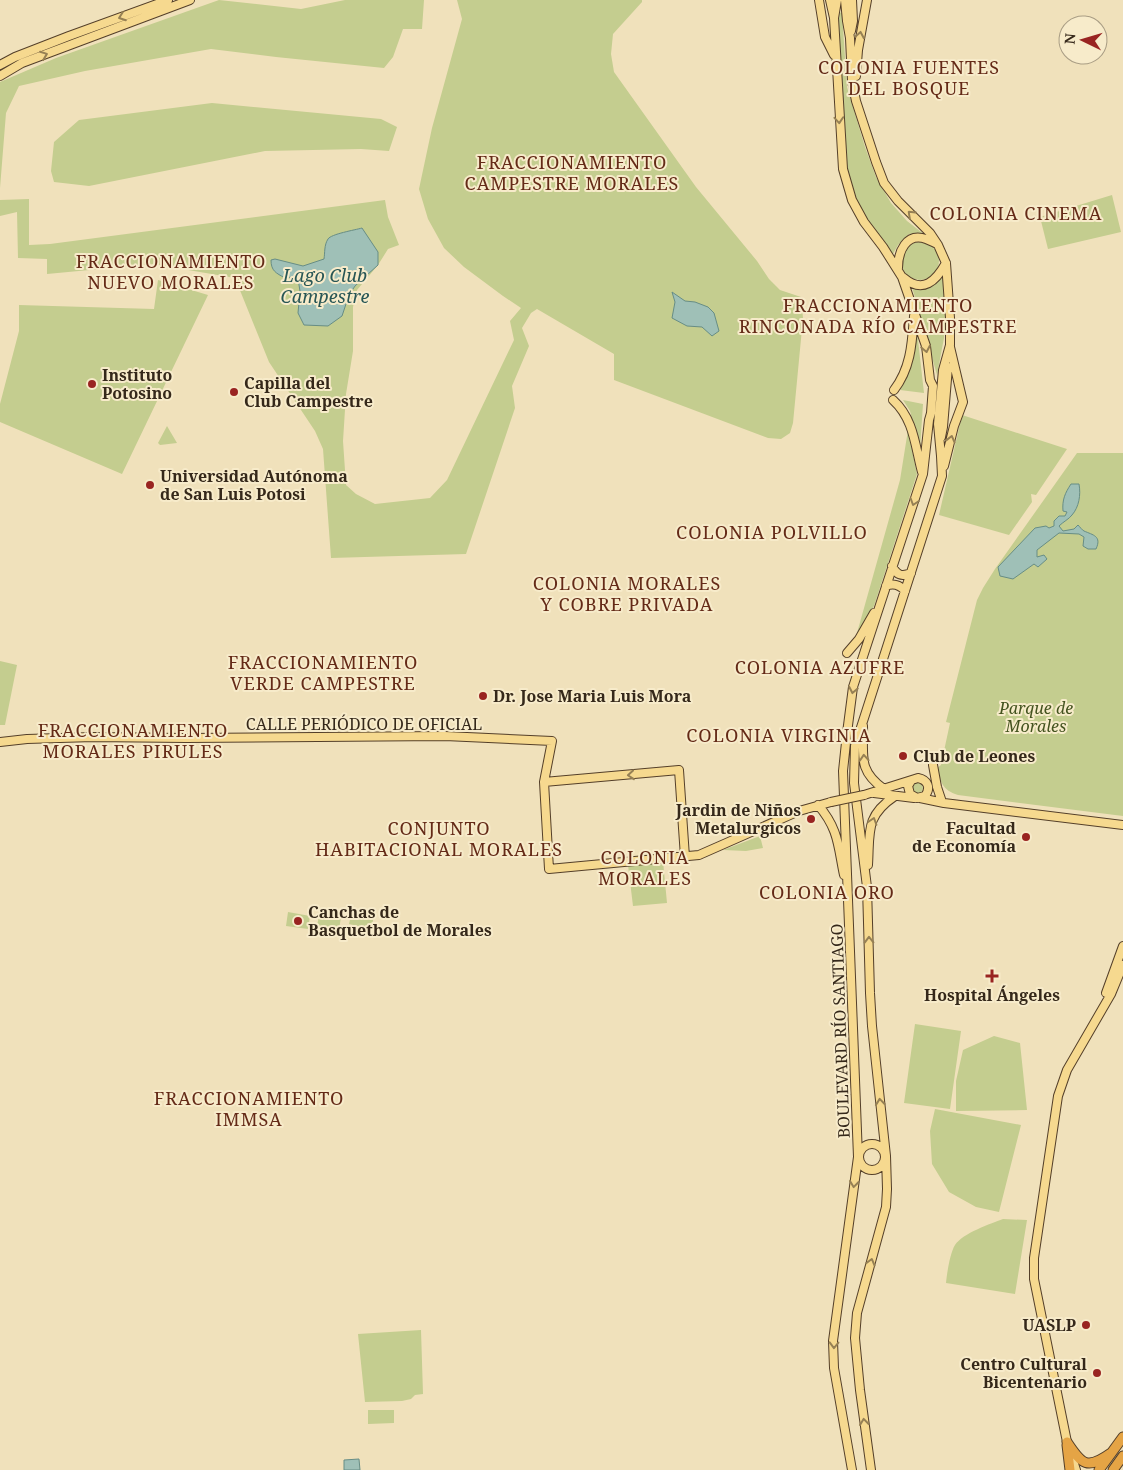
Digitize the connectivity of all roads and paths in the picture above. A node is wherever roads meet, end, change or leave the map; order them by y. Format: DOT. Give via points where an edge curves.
graph roads {
  1 [pos="168,0"];
  2 [pos="190,0"];
  3 [pos="819,0"];
  4 [pos="830,0"];
  5 [pos="837,0"];
  6 [pos="845,0"];
  7 [pos="852,0"];
  8 [pos="867,0"];
  9 [pos="834,18"];
  10 [pos="850,38"];
  11 [pos="836,59"];
  12 [pos="0,65"];
  13 [pos="0,76"];
  14 [pos="856,101"];
  15 [pos="938,245"];
  16 [pos="946,263"];
  17 [pos="900,273"];
  18 [pos="914,312"];
  19 [pos="950,345"];
  20 [pos="894,390"];
  21 [pos="893,400"];
  22 [pos="923,474"];
  23 [pos="942,476"];
  24 [pos="892,566"];
  25 [pos="911,574"];
  26 [pos="886,586"];
  27 [pos="905,591"];
  28 [pos="881,601"];
  29 [pos="851,635"];
  30 [pos="859,639"];
  31 [pos="847,653"];
  32 [pos="863,720"];
  33 [pos="0,742"];
  34 [pos="933,765"];
  35 [pos="911,781"];
  36 [pos="544,782"];
  37 [pos="928,788"];
  38 [pos="884,789"];
  39 [pos="868,794"];
  40 [pos="895,796"];
  41 [pos="917,798"];
  42 [pos="943,802"];
  43 [pos="818,805"];
  44 [pos="1123,825"];
  45 [pos="685,857"];
  46 [pos="867,887"];
  47 [pos="848,892"];
  48 [pos="1123,946"];
  49 [pos="1123,965"];
  50 [pos="1105,1002"];
  51 [pos="886,1156"];
  52 [pos="858,1157"];
  53 [pos="1123,1436"];
  54 [pos="1067,1442"];
  55 [pos="1111,1453"];
  56 [pos="1123,1456"];
  57 [pos="852,1470"];
  58 [pos="871,1470"];
  59 [pos="1070,1470"];
  60 [pos="1076,1470"];
  61 [pos="1099,1470"];
  62 [pos="1113,1470"];
  1 -- 12 [label="main road, one-way"];
  13 -- 2 [label="main road, one-way" via="22,63"];
  3 -- 11 [label="main road" via="826,37"];
  4 -- 9 [label="main road, BOULEVARD RÍO SANTIAGO"];
  5 -- 9 [label="main road, BOULEVARD RÍO SANTIAGO"];
  6 -- 10 [label="main road, BOULEVARD RÍO SANTIAGO"];
  7 -- 10 [label="main road, BOULEVARD RÍO SANTIAGO"];
  14 -- 8 [label="main road, one-way" via="858,50"];
  9 -- 11 [label="main road, BOULEVARD RÍO SANTIAGO"];
  10 -- 14 [label="main road, BOULEVARD RÍO SANTIAGO"];
  11 -- 17 [label="main road, BOULEVARD RÍO SANTIAGO, one-way" via="843,169 852,200"];
  15 -- 14 [label="main road, BOULEVARD RÍO SANTIAGO, one-way" via="884,183"];
  15 -- 16 [label="main road, BOULEVARD RÍO SANTIAGO"];
  15 -- 17 [label="main road" via="924,238 909,240 898,257"];
  16 -- 17 [label="main road" via="929,284 910,284"];
  16 -- 19 [label="main road, BOULEVARD RÍO SANTIAGO"];
  17 -- 18 [label="main road, BOULEVARD RÍO SANTIAGO"];
  18 -- 20 [label="main road" via="908,360 902,380"];
  18 -- 22 [label="main road, BOULEVARD RÍO SANTIAGO, one-way" via="926,346 933,386"];
  19 -- 23 [label="main road, BOULEVARD RÍO SANTIAGO" via="940,442"];
  23 -- 19 [label="main road, one-way" via="963,402"];
  21 -- 22 [label="main road" via="909,420"];
  22 -- 24 [label="main road, BOULEVARD RÍO SANTIAGO, one-way"];
  23 -- 25 [label="main road, BOULEVARD RÍO SANTIAGO"];
  24 -- 25 [label="main road" via="900,576"];
  24 -- 26 [label="main road, BOULEVARD RÍO SANTIAGO"];
  25 -- 27 [label="main road, BOULEVARD RÍO SANTIAGO"];
  26 -- 27 [label="main road" via="897,585"];
  26 -- 28 [label="main road, BOULEVARD RÍO SANTIAGO"];
  27 -- 32 [label="main road, BOULEVARD RÍO SANTIAGO"];
  28 -- 30 [label="main road"];
  28 -- 47 [label="main road, BOULEVARD RÍO SANTIAGO, one-way" via="853,687 847,733 843,771"];
  29 -- 30 [label="main road"];
  30 -- 31 [label="main road"];
  38 -- 32 [label="main road, one-way" via="864,767"];
  32 -- 46 [label="main road, BOULEVARD RÍO SANTIAGO" via="855,746 854,783"];
  33 -- 36 [label="main road, CALLE PERIÓDICO DE OFICIAL" via="93,737 445,736 552,742"];
  34 -- 42 [label="main road"];
  35 -- 37 [label="main road" via="923,779"];
  35 -- 38 [label="main road"];
  35 -- 41 [label="main road" via="908,792"];
  45 -- 36 [label="main road, one-way" via="679,770"];
  36 -- 45 [label="main road" via="549,869"];
  37 -- 41 [label="main road" via="927,794"];
  37 -- 42 [label="main road"];
  38 -- 39 [label="main road"];
  39 -- 40 [label="main road"];
  39 -- 43 [label="main road, bridge"];
  40 -- 41 [label="main road"];
  46 -- 40 [label="main road, one-way" via="872,819 877,810"];
  41 -- 42 [label="main road"];
  42 -- 44 [label="main road"];
  43 -- 45 [label="main road" via="699,855"];
  43 -- 47 [label="main road" via="838,842"];
  51 -- 46 [label="main road, BOULEVARD RÍO SANTIAGO, one-way" via="870,993"];
  47 -- 52 [label="main road, BOULEVARD RÍO SANTIAGO"];
  48 -- 50 [label="main road"];
  49 -- 50 [label="main road"];
  50 -- 54 [label="main road" via="1067,1070 1058,1096 1034,1258 1034,1279"];
  51 -- 52 [label="main road" via="880,1146 869,1144 861,1148"];
  51 -- 52 [label="main road" via="884,1164 872,1171 860,1164"];
  58 -- 51 [label="main road, BOULEVARD RÍO SANTIAGO, one-way" via="855,1338 857,1313 886,1207"];
  52 -- 57 [label="main road, BOULEVARD RÍO SANTIAGO, one-way" via="833,1341 834,1368"];
  53 -- 55 [label="highway"];
  54 -- 55 [label="highway" via="1084,1462 1099,1462"];
  54 -- 59 [label="highway"];
  54 -- 60 [label="main road"];
  55 -- 61 [label="highway"];
  56 -- 62 [label="highway"];
}
